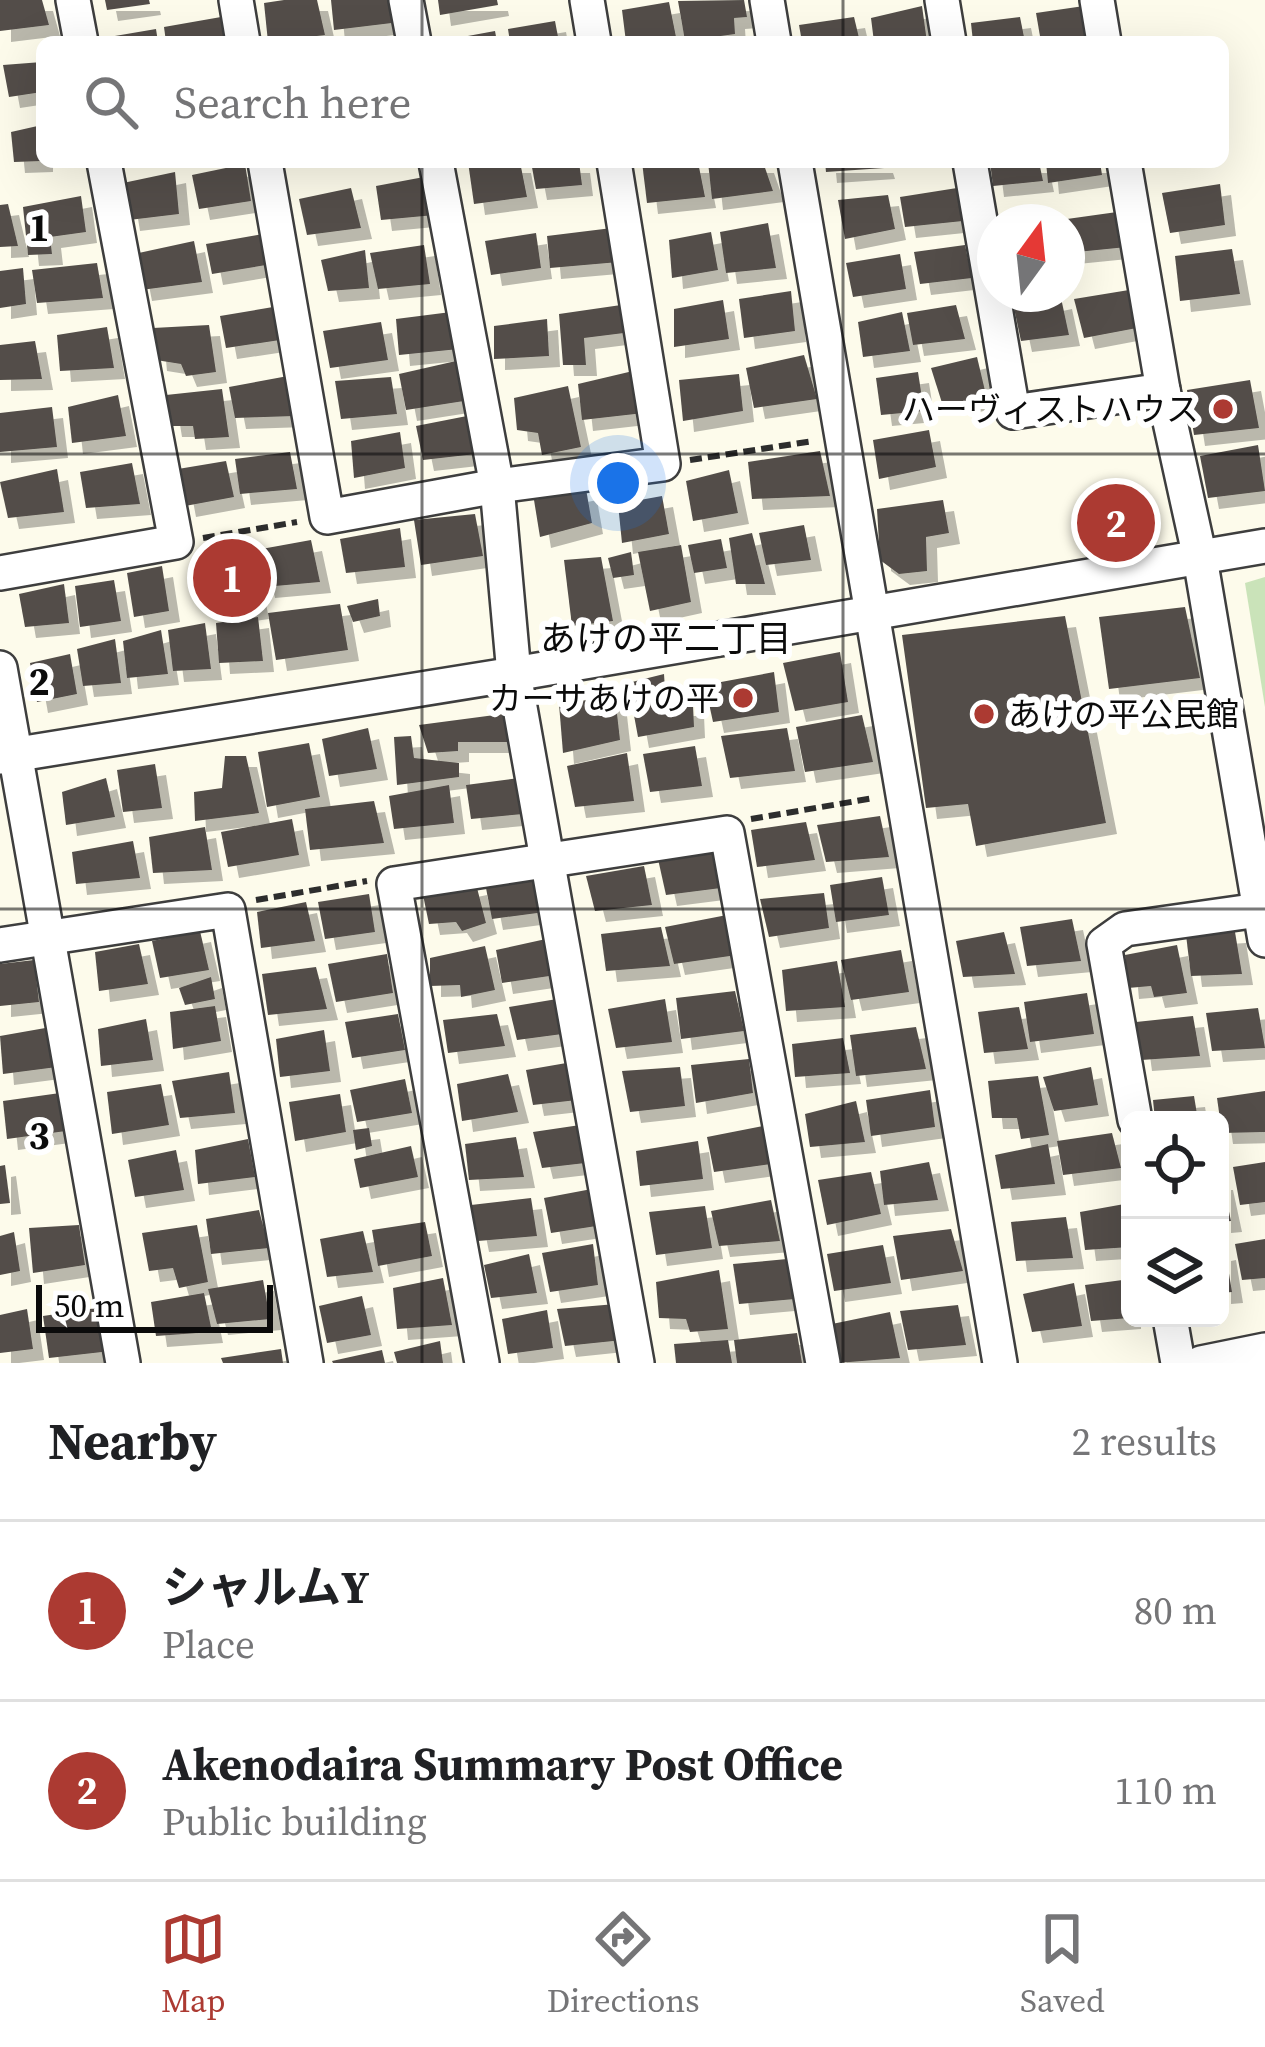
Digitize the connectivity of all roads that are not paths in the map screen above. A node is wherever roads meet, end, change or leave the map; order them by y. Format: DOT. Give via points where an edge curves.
graph roads {
  1 [pos="73,0"];
  2 [pos="236,0"];
  3 [pos="406,0"];
  4 [pos="587,0"];
  5 [pos="767,0"];
  6 [pos="942,0"];
  7 [pos="1097,0"];
  8 [pos="80,36"];
  9 [pos="242,36"];
  10 [pos="413,36"];
  11 [pos="593,36"];
  12 [pos="773,36"];
  13 [pos="949,36"];
  14 [pos="1103,36"];
  15 [pos="105,168"];
  16 [pos="266,168"];
  17 [pos="437,168"];
  18 [pos="615,168"];
  19 [pos="797,168"];
  20 [pos="971,168"];
  21 [pos="1125,168"];
  22 [pos="1162,389"];
  23 [pos="497,486"];
  24 [pos="1265,546"];
  25 [pos="1200,558"];
  26 [pos="0,573"];
  27 [pos="874,610"];
  28 [pos="0,668"];
  29 [pos="514,674"];
  30 [pos="7,756"];
  31 [pos="549,862"];
  32 [pos="1262,925"];
  33 [pos="48,938"];
  34 [pos="0,945"];
  35 [pos="1133,1111"];
  36 [pos="1172,1327"];
  37 [pos="1265,1350"];
  38 [pos="123,1363"];
  39 [pos="306,1363"];
  40 [pos="482,1363"];
  41 [pos="637,1363"];
  42 [pos="823,1363"];
  43 [pos="1000,1363"];
  44 [pos="1178,1363"];
  45 [pos="1202,1363"];
  1 -- 8 [label="street"];
  2 -- 9 [label="street"];
  3 -- 10 [label="street"];
  4 -- 11 [label="street"];
  5 -- 12 [label="street"];
  6 -- 13 [label="street"];
  7 -- 14 [label="street"];
  15 -- 26 [label="street" via="176,542"];
  16 -- 23 [label="street" via="327,517"];
  17 -- 23 [label="street"];
  18 -- 23 [label="street" via="663,464"];
  19 -- 27 [label="street"];
  20 -- 22 [label="street" via="1013,412"];
  21 -- 22 [label="street"];
  22 -- 25 [label="street"];
  23 -- 29 [label="street"];
  24 -- 25 [label="street"];
  25 -- 27 [label="street"];
  25 -- 32 [label="street"];
  27 -- 29 [label="street"];
  27 -- 43 [label="street"];
  28 -- 30 [label="street"];
  29 -- 30 [label="street"];
  29 -- 31 [label="street"];
  30 -- 33 [label="street"];
  31 -- 40 [label="street" via="394,884"];
  31 -- 41 [label="street"];
  31 -- 42 [label="street" via="727,832"];
  32 -- 35 [label="street" via="1125,929 1104,944"];
  33 -- 34 [label="street"];
  33 -- 38 [label="street"];
  33 -- 39 [label="street" via="228,910"];
  36 -- 44 [label="street"];
  37 -- 45 [label="street"];
}
